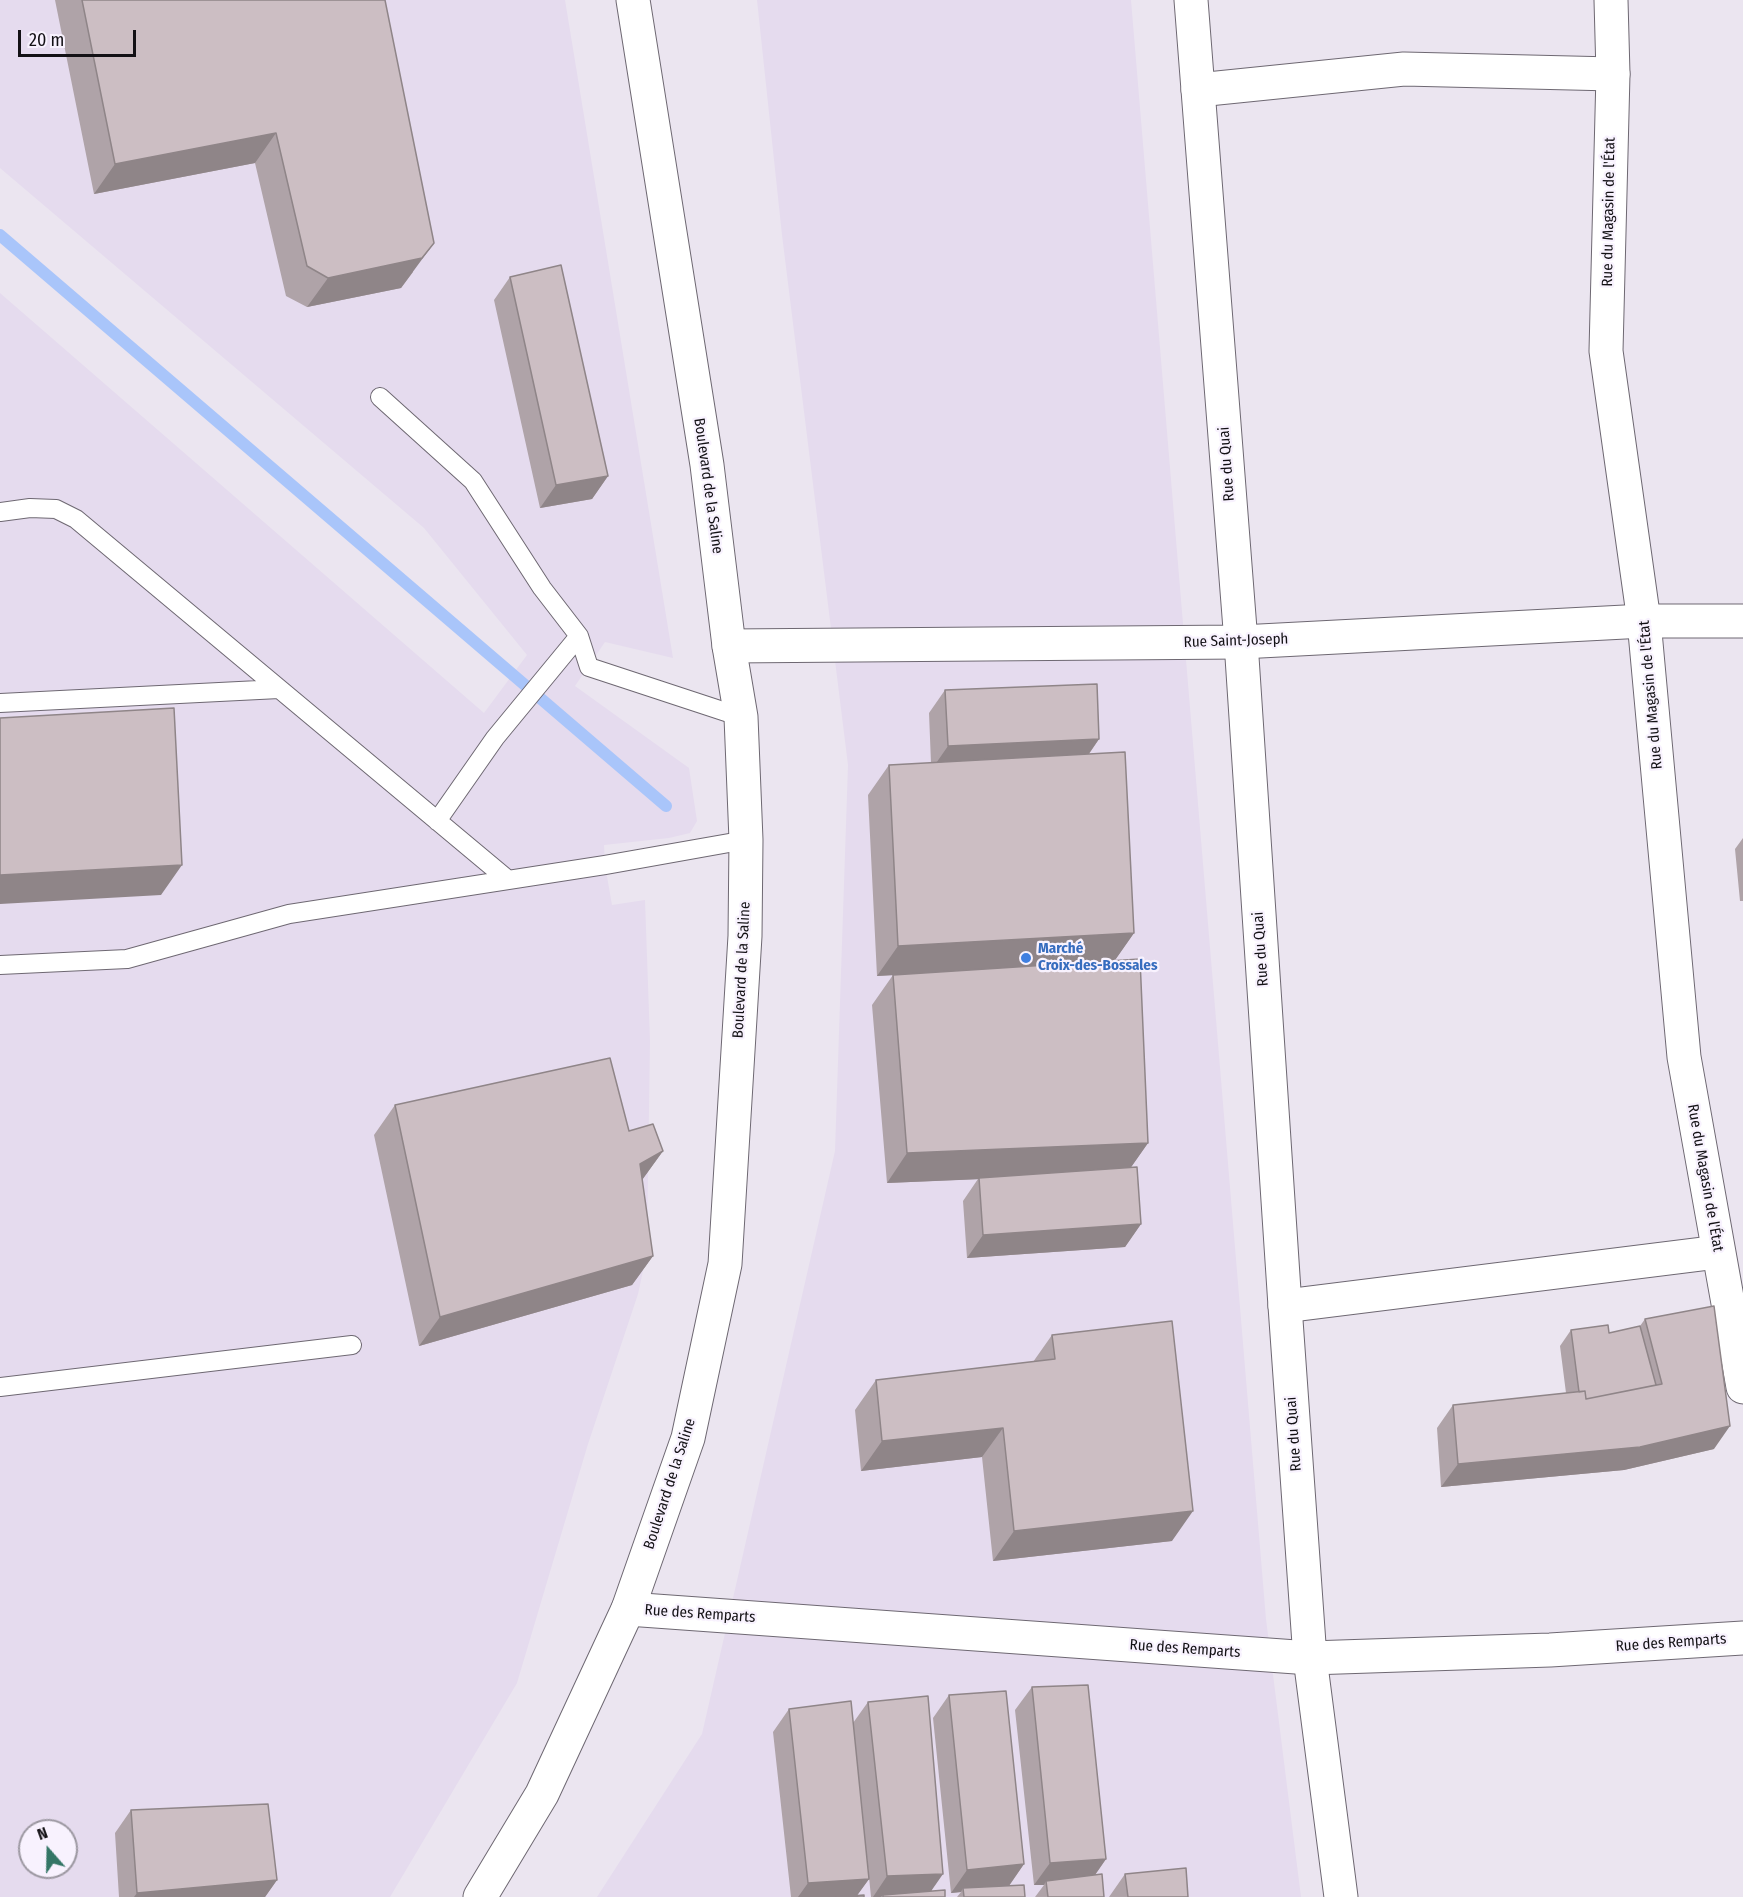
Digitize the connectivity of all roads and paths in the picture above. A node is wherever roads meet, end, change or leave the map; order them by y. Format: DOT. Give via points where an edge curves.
graph roads {
  1 [pos="633,0"];
  2 [pos="1191,0"];
  3 [pos="1611,0"];
  4 [pos="1613,74"];
  5 [pos="1198,90"];
  6 [pos="380,397"];
  7 [pos="0,512"];
  8 [pos="1644,621"];
  9 [pos="1743,621"];
  10 [pos="579,636"];
  11 [pos="1241,642"];
  12 [pos="729,646"];
  13 [pos="279,689"];
  14 [pos="0,703"];
  15 [pos="741,717"];
  16 [pos="437,821"];
  17 [pos="746,840"];
  18 [pos="507,879"];
  19 [pos="0,965"];
  20 [pos="1718,1252"];
  21 [pos="1285,1306"];
  22 [pos="352,1345"];
  23 [pos="0,1387"];
  24 [pos="1743,1387"];
  25 [pos="628,1609"];
  26 [pos="1743,1638"];
  27 [pos="1310,1658"];
  28 [pos="480,1897"];
  29 [pos="1341,1897"];
  1 -- 12 [label="street, Boulevard de la Saline" via="707,465"];
  2 -- 5 [label="street, Rue du Quai"];
  3 -- 4 [label="street, Rue du Magasin de l'État"];
  4 -- 5 [label="street" via="1404,69"];
  4 -- 8 [label="street, Rue du Magasin de l'État" via="1606,351"];
  5 -- 11 [label="street, Rue du Quai"];
  6 -- 10 [label="lane" via="473,481 542,588"];
  7 -- 13 [label="lane" via="56,509 76,519"];
  8 -- 9 [label="street, Rue Saint-Joseph"];
  8 -- 11 [label="street, Rue Saint-Joseph"];
  8 -- 20 [label="street, Rue du Magasin de l'État" via="1684,1058"];
  10 -- 15 [label="lane" via="589,667"];
  10 -- 16 [label="lane" via="495,738"];
  11 -- 12 [label="street, Rue Saint-Joseph"];
  11 -- 21 [label="street, Rue du Quai"];
  12 -- 15 [label="street, Boulevard de la Saline"];
  13 -- 14 [label="lane"];
  13 -- 16 [label="lane"];
  15 -- 17 [label="street, Boulevard de la Saline"];
  16 -- 18 [label="lane"];
  17 -- 18 [label="lane"];
  17 -- 25 [label="street, Boulevard de la Saline" via="745,936 725,1264 688,1438"];
  18 -- 19 [label="lane" via="289,914 127,958"];
  20 -- 21 [label="street"];
  20 -- 24 [label="street, Rue du Magasin de l'État"];
  21 -- 27 [label="street, Rue du Quai"];
  22 -- 23 [label="lane"];
  25 -- 27 [label="street, Rue des Remparts"];
  25 -- 28 [label="street, Boulevard de la Saline" via="542,1794"];
  26 -- 27 [label="street, Rue des Remparts" via="1550,1650"];
  27 -- 29 [label="street, Rue du Quai"];
}
